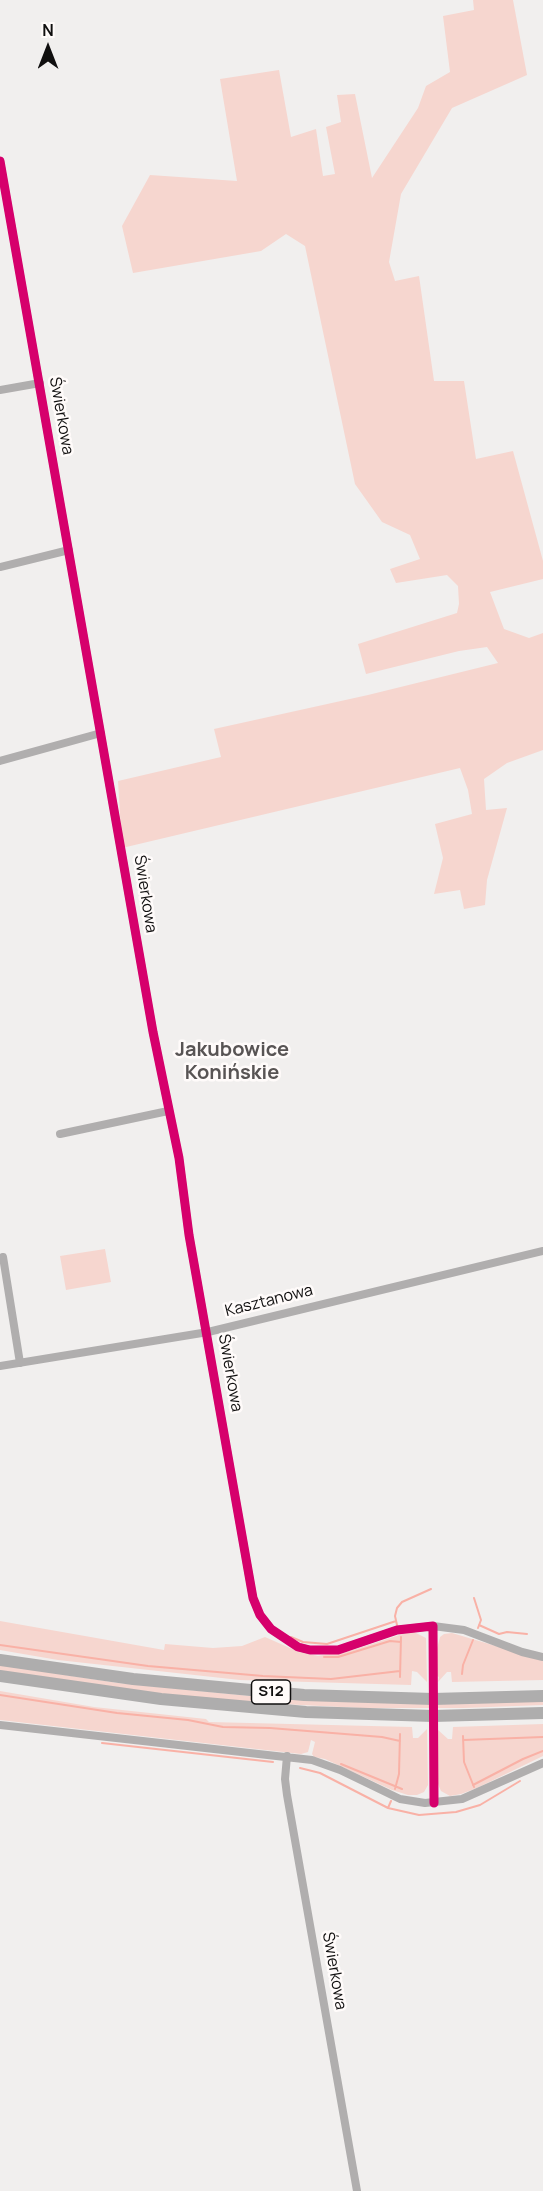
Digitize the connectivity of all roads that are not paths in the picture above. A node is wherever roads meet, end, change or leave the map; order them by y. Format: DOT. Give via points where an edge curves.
graph roads {
  1 [pos="0,161"];
  2 [pos="40,383"];
  3 [pos="0,390"];
  4 [pos="69,550"];
  5 [pos="0,567"];
  6 [pos="101,733"];
  7 [pos="0,761"];
  8 [pos="168,1111"];
  9 [pos="60,1134"];
  10 [pos="543,1251"];
  11 [pos="3,1257"];
  12 [pos="208,1332"];
  13 [pos="20,1363"];
  14 [pos="0,1366"];
  15 [pos="433,1626"];
  16 [pos="543,1657"];
  17 [pos="0,1660"];
  18 [pos="0,1676"];
  19 [pos="434,1677"];
  20 [pos="543,1696"];
  21 [pos="543,1713"];
  22 [pos="0,1725"];
  23 [pos="434,1739"];
  24 [pos="286,1756"];
  25 [pos="543,1763"];
  26 [pos="434,1803"];
  27 [pos="357,2191"];
  1 -- 2 [label="street, Świerkowa"];
  2 -- 3 [label="street, Świerkowa"];
  2 -- 4 [label="street, Świerkowa"];
  4 -- 5 [label="street"];
  4 -- 6 [label="street, Świerkowa"];
  6 -- 7 [label="street"];
  6 -- 8 [label="street, Świerkowa"];
  8 -- 9 [label="street"];
  8 -- 12 [label="street, Świerkowa"];
  10 -- 12 [label="street, Kasztanowa"];
  11 -- 13 [label="street"];
  12 -- 13 [label="street, Kasztanowa"];
  12 -- 15 [label="street, Świerkowa" via="249,1580 260,1615 271,1629 298,1647 324,1651 408,1628"];
  13 -- 14 [label="street, Kasztanowa"];
  15 -- 16 [label="street" via="464,1630"];
  15 -- 19 [label="street"];
  17 -- 20 [label="highway, S12" via="151,1681 315,1695 433,1699"];
  18 -- 21 [label="highway, S12" via="161,1700 316,1712 433,1716"];
  22 -- 24 [label="street"];
  23 -- 26 [label="street"];
  24 -- 26 [label="street" via="340,1770 400,1799"];
  24 -- 27 [label="street, Świerkowa" via="287,1794"];
  25 -- 26 [label="street" via="473,1795"];
}
